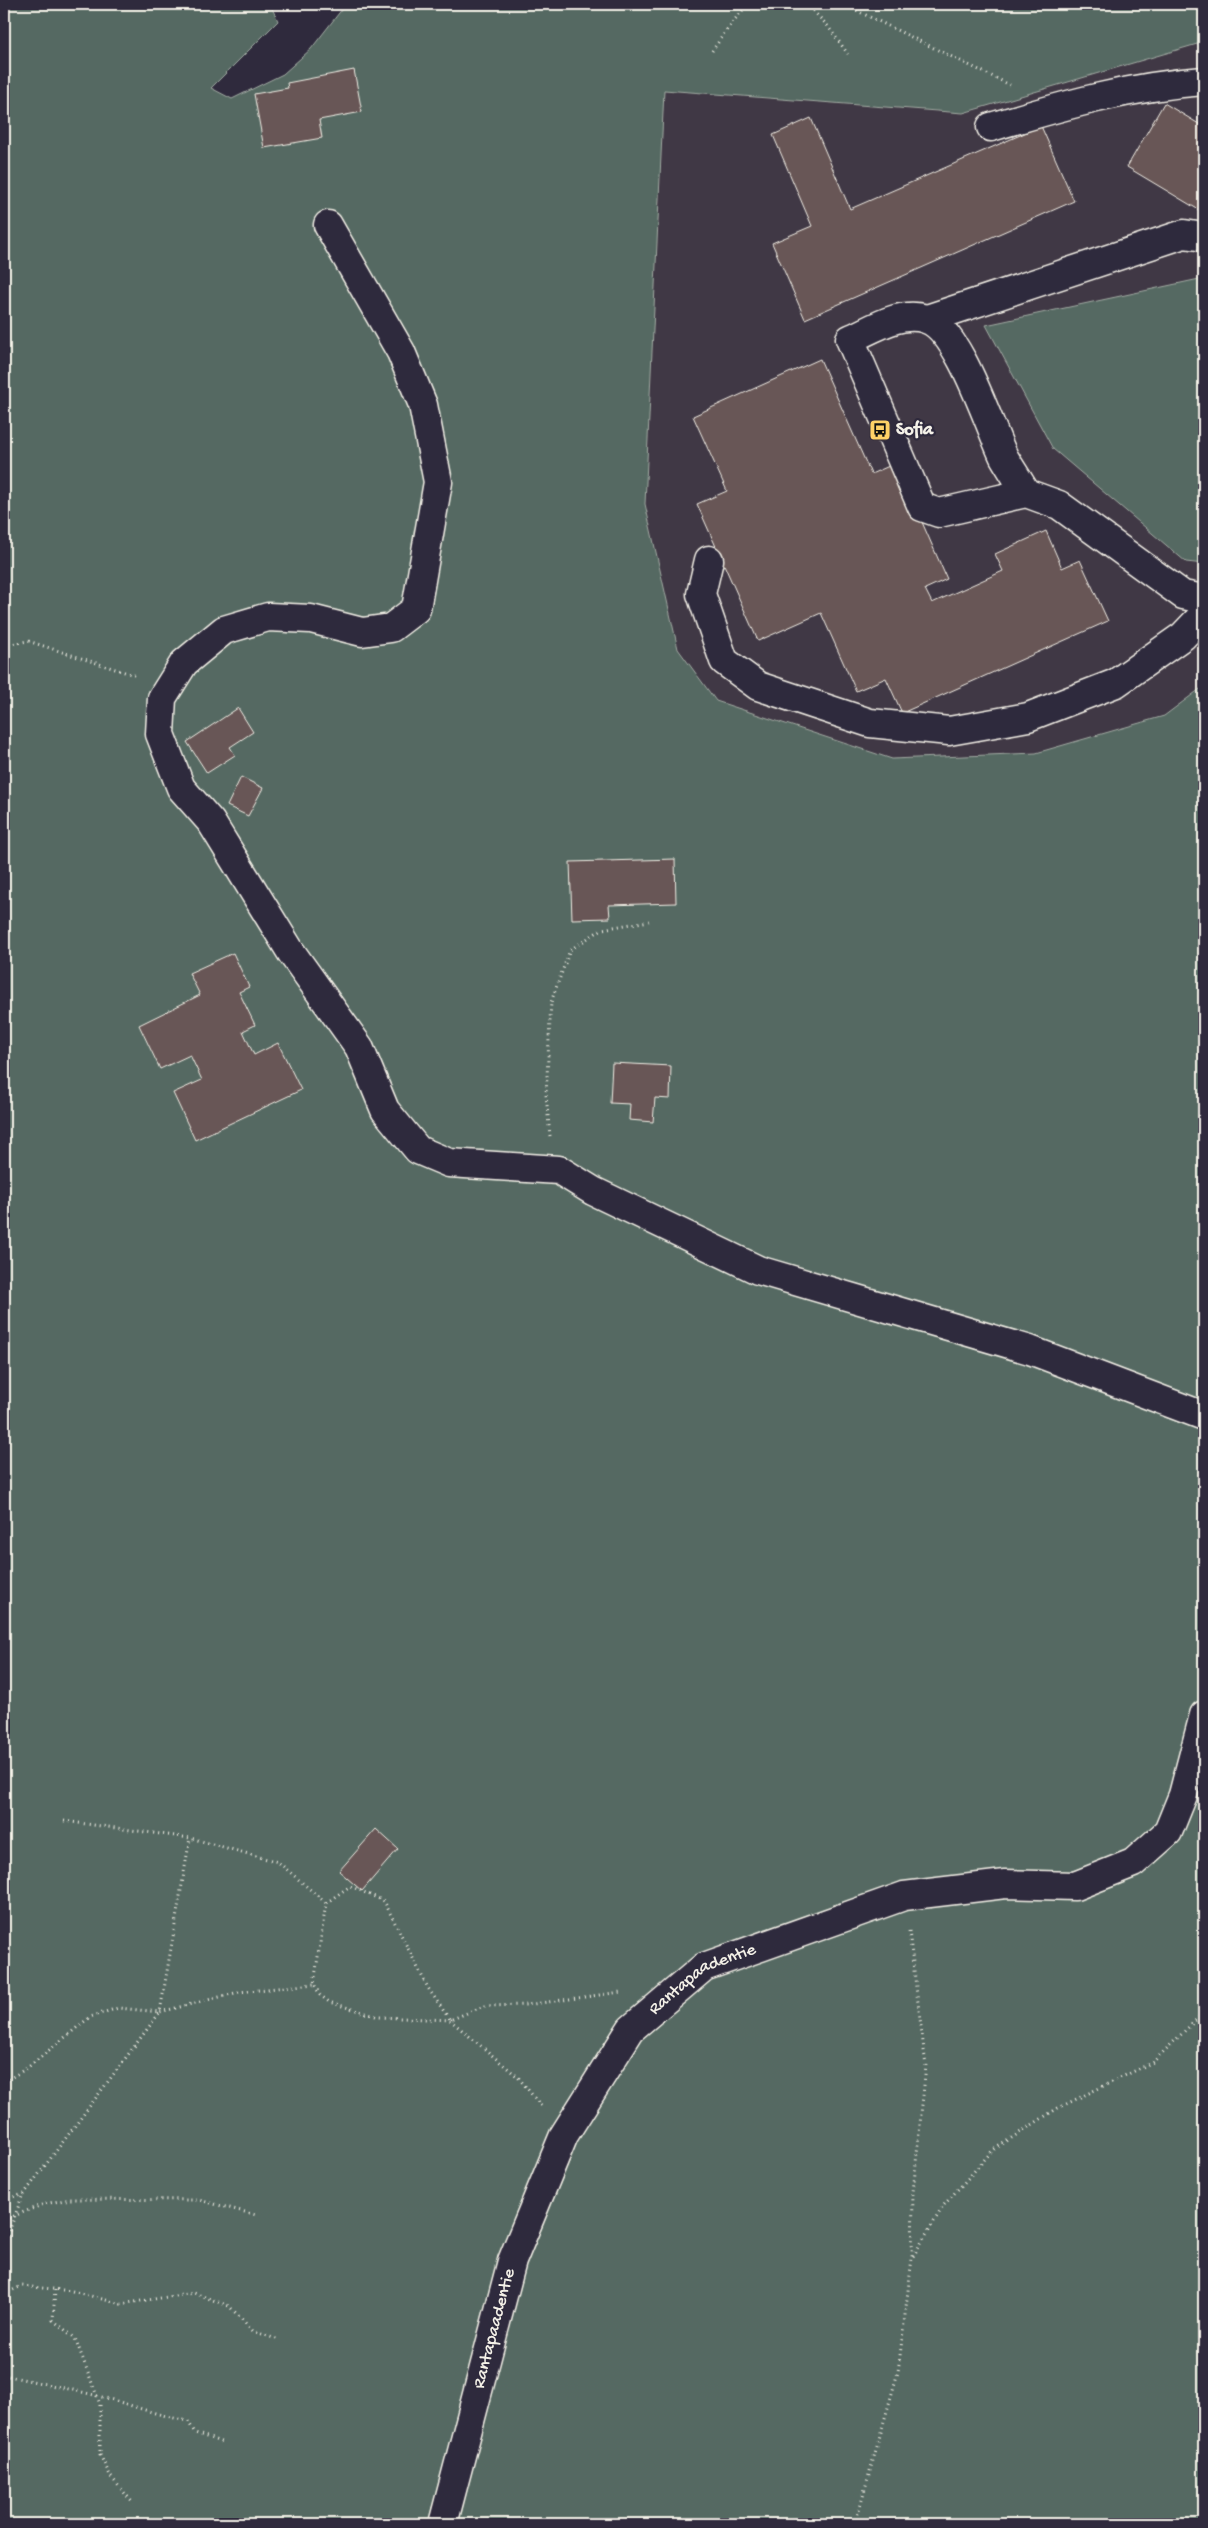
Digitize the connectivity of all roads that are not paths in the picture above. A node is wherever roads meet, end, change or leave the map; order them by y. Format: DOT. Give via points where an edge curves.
graph roads {
  1 [pos="1204,81"];
  2 [pos="991,127"];
  3 [pos="328,225"];
  4 [pos="1204,237"];
  5 [pos="927,319"];
  6 [pos="1026,493"];
  7 [pos="709,560"];
  8 [pos="1204,599"];
  9 [pos="1204,614"];
  10 [pos="1204,1416"];
  11 [pos="1204,1715"];
  12 [pos="443,2524"];
  1 -- 2 [label="street" via="1090,98"];
  3 -- 10 [label="street" via="401,352 423,404 438,482 416,609 390,628 362,632 311,619 268,617 224,630 184,663 162,698 160,734 181,788 211,822 291,952 359,1047 385,1110 418,1150 449,1163 559,1170 593,1191 758,1270 1030,1350"];
  4 -- 5 [label="street" via="1184,234"];
  5 -- 6 [label="street" via="941,328 968,372 1004,456"];
  5 -- 6 [label="street" via="903,317 850,339 922,507 939,513"];
  6 -- 8 [label="street" via="1059,505 1183,595"];
  7 -- 9 [label="street" via="701,594 724,661 758,686 870,723 949,731 1028,717 1116,684 1183,636"];
  11 -- 12 [label="street, Rantapaadentie" via="1183,1795 1168,1832 1133,1864 1075,1886 1005,1884 904,1896 704,1967 631,2029 564,2135 512,2261"];
}
